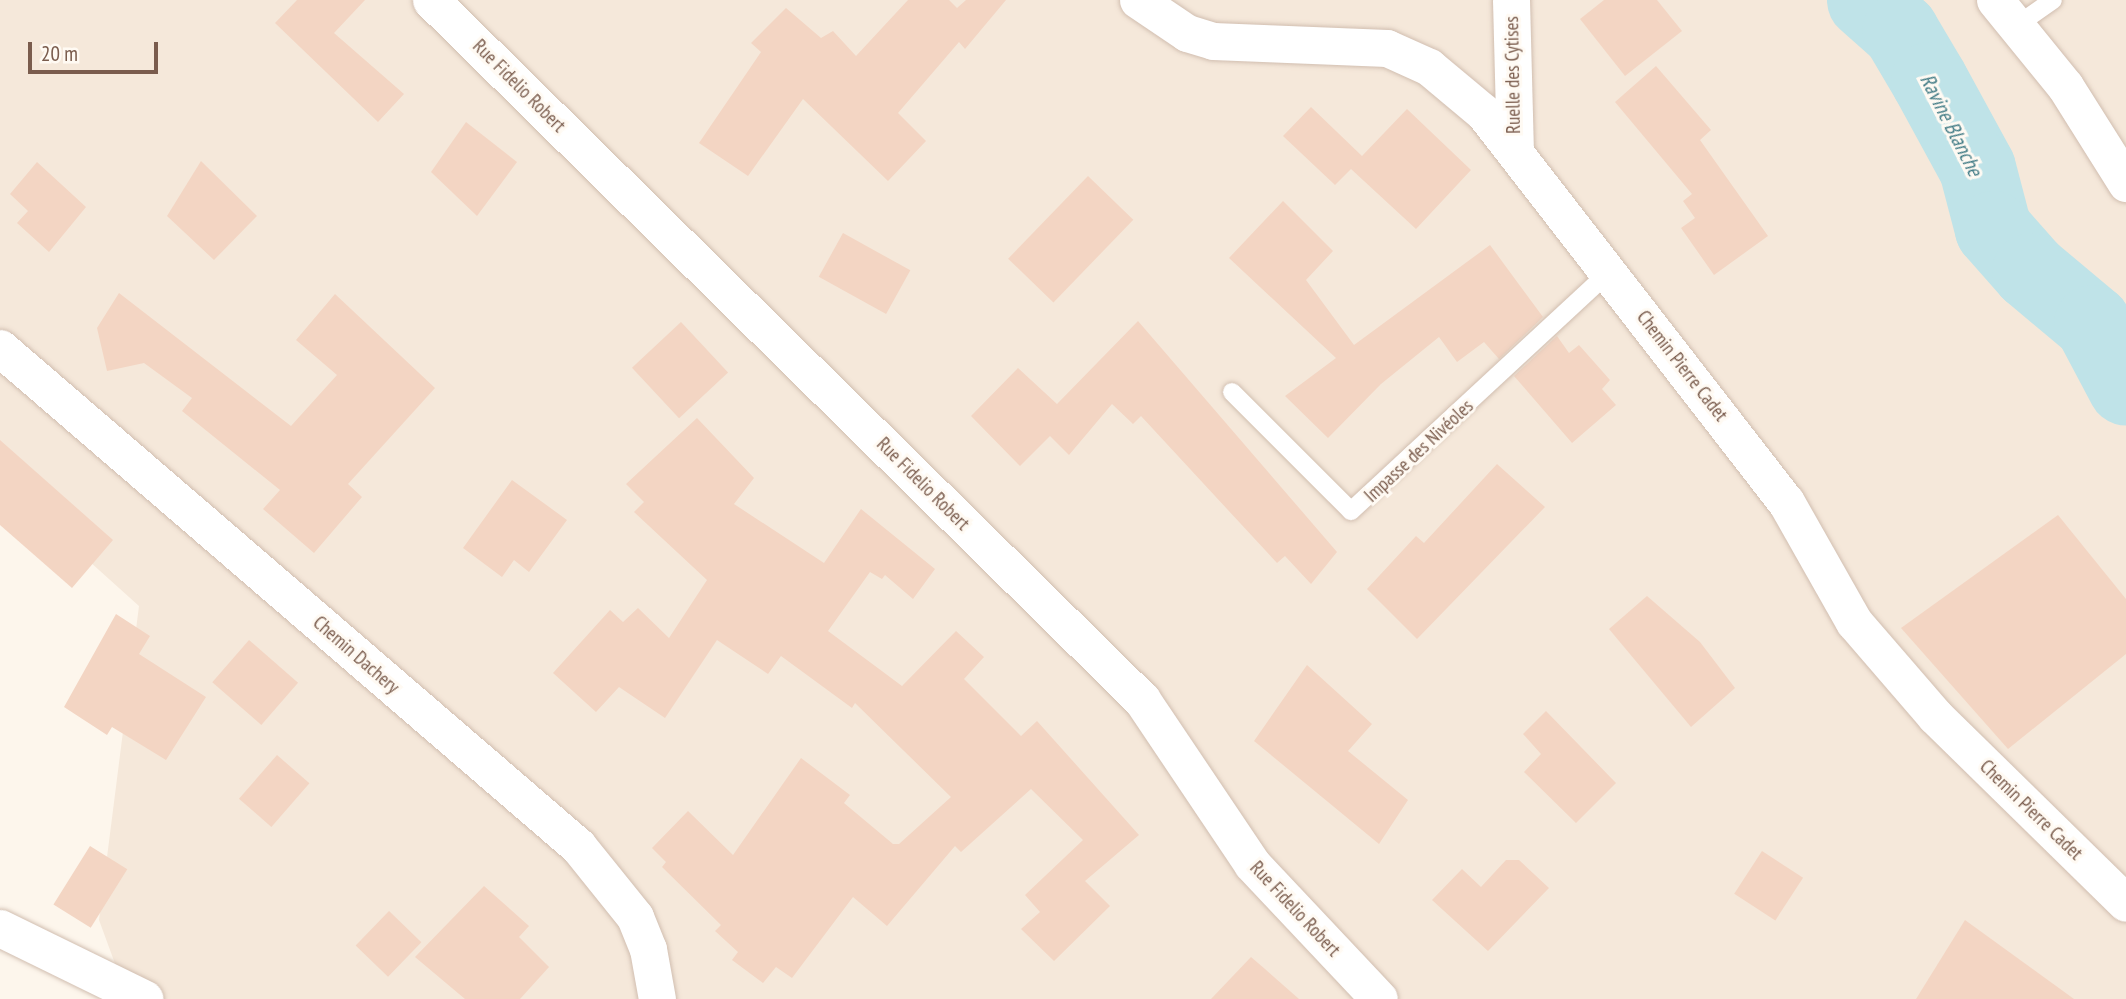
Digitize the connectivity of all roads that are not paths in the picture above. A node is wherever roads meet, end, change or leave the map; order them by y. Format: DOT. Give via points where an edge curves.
graph roads {
  1 [pos="431,0"];
  2 [pos="1138,0"];
  3 [pos="1511,0"];
  4 [pos="2053,0"];
  5 [pos="2006,13"];
  6 [pos="1515,150"];
  7 [pos="2126,183"];
  8 [pos="1609,272"];
  9 [pos="0,348"];
  10 [pos="1232,393"];
  11 [pos="2126,903"];
  12 [pos="0,928"];
  13 [pos="145,999"];
  14 [pos="657,999"];
  15 [pos="1379,999"];
  1 -- 15 [label="street, Rue Fidelio Robert" via="1142,700 1252,864"];
  2 -- 6 [label="street, Chemin Pierre Cadet" via="1187,33 1213,41 1387,48 1429,67 1484,113"];
  3 -- 6 [label="street, Ruelle des Cytises"];
  4 -- 5 [label="lane"];
  5 -- 7 [label="street" via="2065,86"];
  6 -- 8 [label="street, Chemin Pierre Cadet"];
  8 -- 10 [label="lane, Impasse des Nivéoles" via="1351,511"];
  8 -- 11 [label="street, Chemin Pierre Cadet" via="1786,502 1854,622 1935,716"];
  9 -- 14 [label="street, Chemin Dachery" via="578,846 635,917 655,975"];
  12 -- 13 [label="street"];
}
